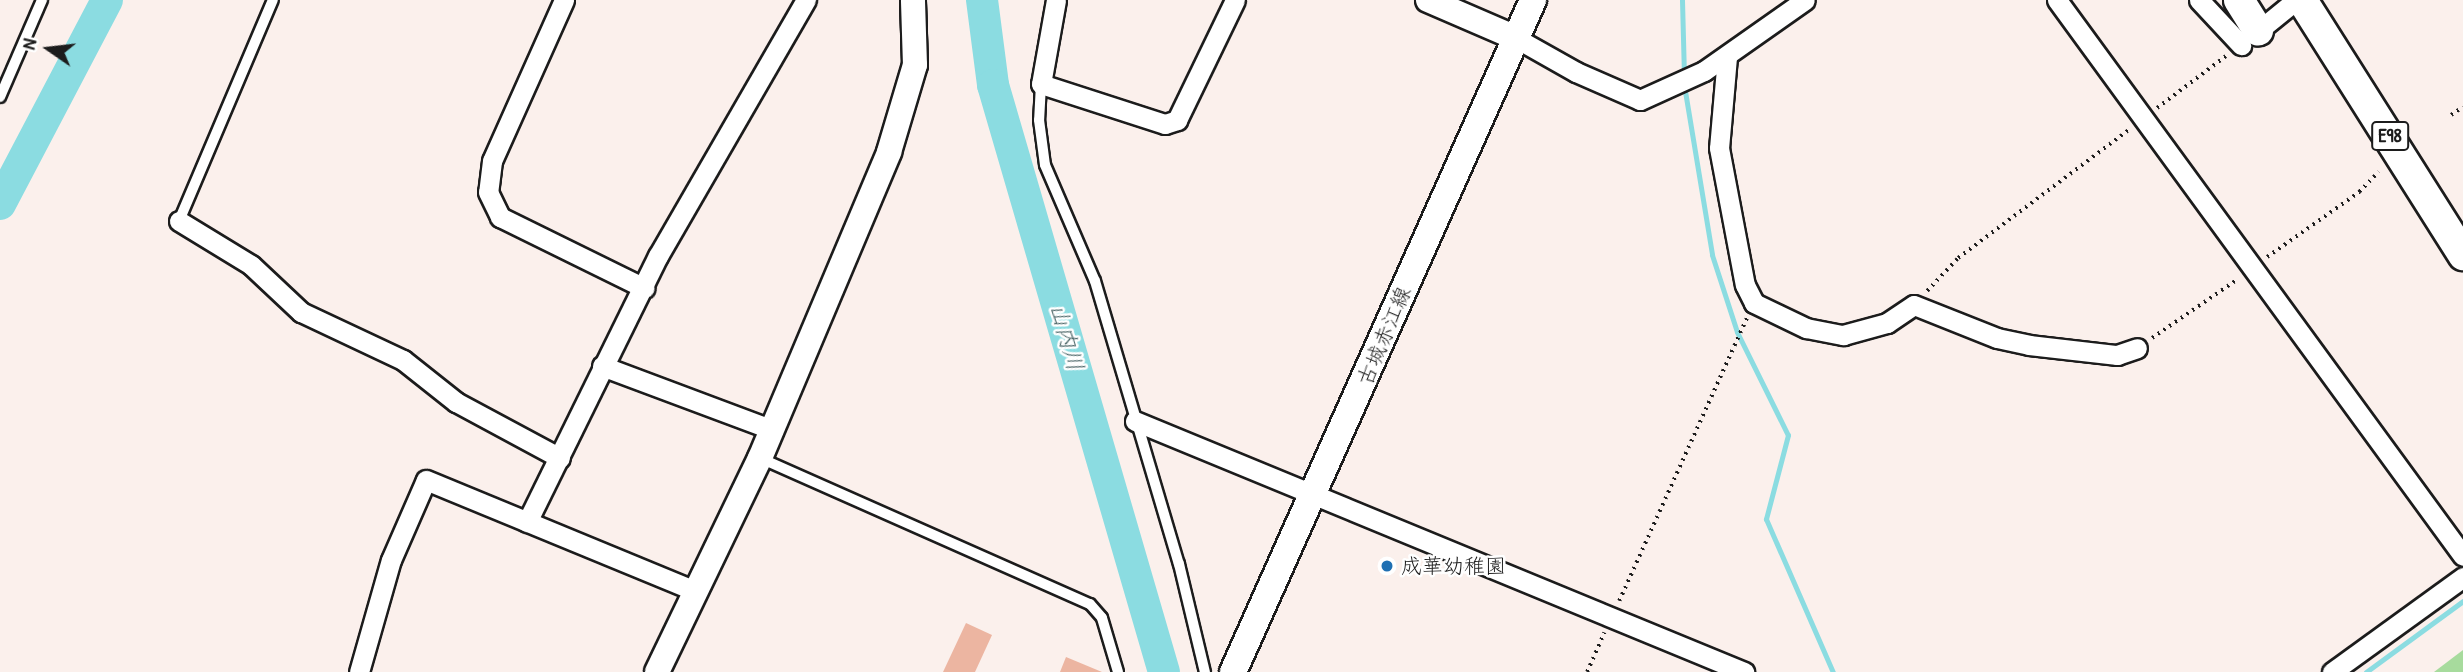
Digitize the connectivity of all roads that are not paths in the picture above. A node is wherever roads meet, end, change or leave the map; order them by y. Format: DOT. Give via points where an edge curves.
graph roads {
  1 [pos="42,0"];
  2 [pos="273,0"];
  3 [pos="564,0"];
  4 [pos="806,0"];
  5 [pos="913,0"];
  6 [pos="1056,0"];
  7 [pos="1235,0"];
  8 [pos="1428,0"];
  9 [pos="1533,0"];
  10 [pos="1805,0"];
  11 [pos="2057,0"];
  12 [pos="2199,0"];
  13 [pos="2239,0"];
  14 [pos="2304,6"];
  15 [pos="1514,37"];
  16 [pos="2249,38"];
  17 [pos="1727,57"];
  18 [pos="1041,84"];
  19 [pos="0,97"];
  20 [pos="179,221"];
  21 [pos="2463,255"];
  22 [pos="644,288"];
  23 [pos="2137,348"];
  24 [pos="603,366"];
  25 [pos="1135,421"];
  26 [pos="772,430"];
  27 [pos="560,458"];
  28 [pos="761,458"];
  29 [pos="1315,496"];
  30 [pos="527,522"];
  31 [pos="2463,556"];
  32 [pos="2463,577"];
  33 [pos="695,591"];
  34 [pos="359,672"];
  35 [pos="657,672"];
  36 [pos="1118,672"];
  37 [pos="1205,672"];
  38 [pos="1233,672"];
  39 [pos="1744,672"];
  40 [pos="2332,672"];
  1 -- 19 [label="lane"];
  2 -- 20 [label="lane"];
  3 -- 22 [label="street" via="492,161 488,192 500,217"];
  4 -- 22 [label="street"];
  5 -- 26 [label="street" via="915,65 903,110"];
  6 -- 18 [label="street"];
  7 -- 18 [label="street" via="1177,120 1165,124"];
  8 -- 15 [label="street"];
  9 -- 15 [label="main road, 古城赤江線"];
  10 -- 17 [label="street"];
  11 -- 31 [label="street"];
  12 -- 16 [label="street"];
  13 -- 16 [label="main road"];
  14 -- 16 [label="street"];
  14 -- 21 [label="main road, E98"];
  15 -- 17 [label="street" via="1576,72 1640,100 1675,87"];
  15 -- 29 [label="main road, 古城赤江線"];
  17 -- 23 [label="street" via="1719,148 1745,285 1754,303 1806,328 1843,335 1886,323 1914,305 1997,338 2029,345 2117,355"];
  18 -- 25 [label="lane" via="1039,120 1045,165 1095,281"];
  20 -- 27 [label="street" via="251,265 301,312 403,360 456,402"];
  22 -- 24 [label="street"];
  24 -- 26 [label="street"];
  24 -- 27 [label="street"];
  25 -- 29 [label="street"];
  25 -- 37 [label="lane" via="1179,564"];
  26 -- 28 [label="street"];
  27 -- 30 [label="street"];
  28 -- 33 [label="street"];
  28 -- 36 [label="lane" via="1090,604 1102,618"];
  29 -- 38 [label="main road, 古城赤江線"];
  29 -- 39 [label="street"];
  30 -- 33 [label="street"];
  30 -- 34 [label="street" via="426,480 391,560"];
  32 -- 40 [label="street"];
  33 -- 35 [label="street"];
}
